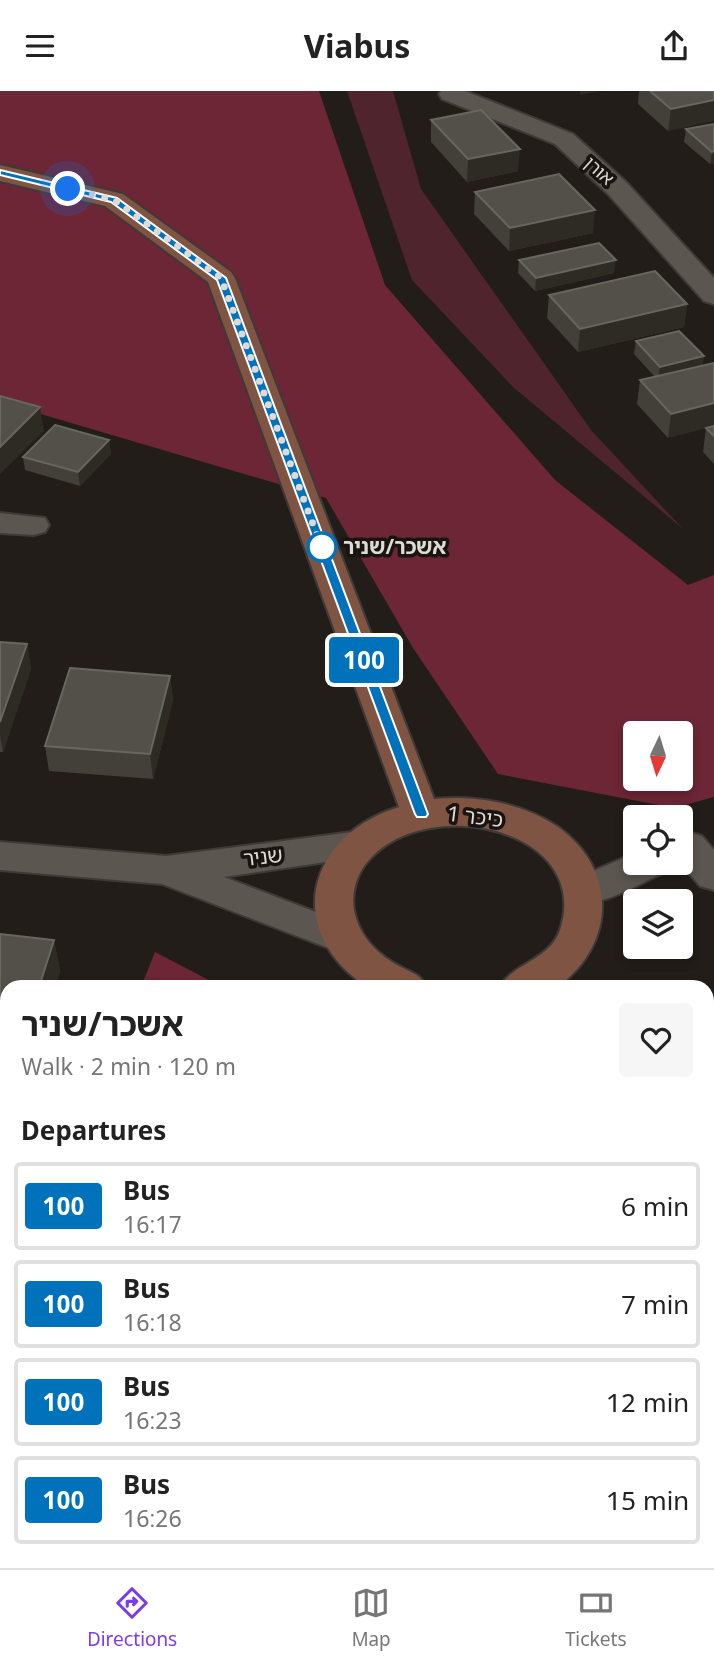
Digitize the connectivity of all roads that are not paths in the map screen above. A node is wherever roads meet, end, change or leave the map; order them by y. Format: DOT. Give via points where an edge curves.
graph roads {
  1 [pos="451,94"];
  2 [pos="0,173"];
  3 [pos="714,295"];
  4 [pos="0,523"];
  5 [pos="33,525"];
  6 [pos="421,814"];
  7 [pos="694,843"];
  8 [pos="360,845"];
  9 [pos="0,856"];
  10 [pos="166,870"];
  11 [pos="623,874"];
  12 [pos="714,876"];
  13 [pos="584,891"];
  14 [pos="344,939"];
  15 [pos="574,968"];
  16 [pos="394,980"];
  17 [pos="535,980"];
  1 -- 3 [label="street, אורן" via="564,139 617,188"];
  2 -- 6 [label="main road" via="114,200 221,278"];
  4 -- 5 [label="street"];
  6 -- 8 [label="main road, כיכר 1" via="384,827"];
  6 -- 13 [label="main road, כיכר 1" via="456,810 523,825 552,842 572,865"];
  7 -- 12 [label="street"];
  8 -- 10 [label="street, שניר"];
  8 -- 14 [label="main road, כיכר 1" via="337,876 333,908"];
  9 -- 10 [label="street, שניר"];
  10 -- 14 [label="street, שניר"];
  11 -- 13 [label="street"];
  13 -- 15 [label="main road, כיכר 1" via="585,920"];
  14 -- 16 [label="main road, כיכר 1" via="366,964"];
  15 -- 17 [label="main road, כיכר 1"];
}
